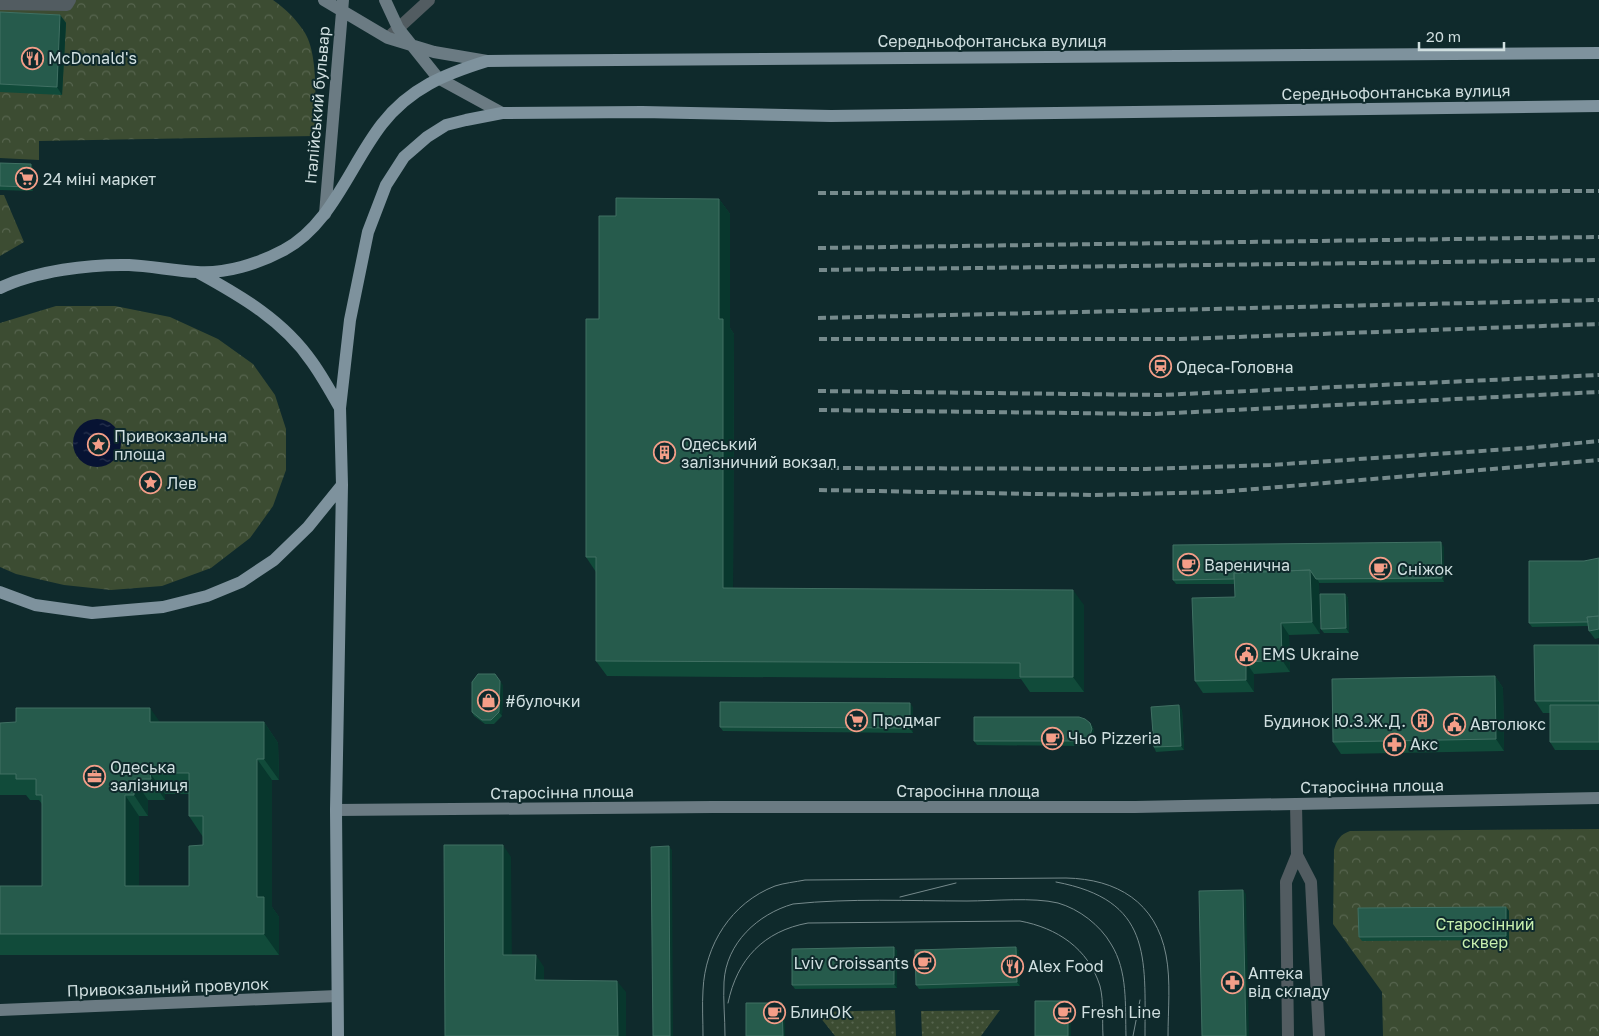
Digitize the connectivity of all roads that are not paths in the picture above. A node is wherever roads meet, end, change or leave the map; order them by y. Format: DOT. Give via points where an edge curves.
graph roads {
  1 [pos="70,0"];
  2 [pos="324,0"];
  3 [pos="385,0"];
  4 [pos="429,0"];
  5 [pos="0,4"];
  6 [pos="342,6"];
  7 [pos="398,28"];
  8 [pos="388,38"];
  9 [pos="410,45"];
  10 [pos="1599,53"];
  11 [pos="487,61"];
  12 [pos="438,78"];
  13 [pos="1599,106"];
  14 [pos="502,113"];
  15 [pos="325,214"];
  16 [pos="199,273"];
  17 [pos="0,288"];
  18 [pos="340,408"];
  19 [pos="342,485"];
  20 [pos="0,592"];
  21 [pos="1599,798"];
  22 [pos="1296,804"];
  23 [pos="336,810"];
  24 [pos="1297,855"];
  25 [pos="337,996"];
  26 [pos="0,1010"];
  27 [pos="338,1036"];
  28 [pos="1288,1036"];
  29 [pos="1319,1036"];
  1 -- 5 [label="street" via="67,6"];
  2 -- 6 [label="main road, Середньофонтанська вулиця"];
  3 -- 7 [label="main road"];
  4 -- 7 [label="street"];
  6 -- 8 [label="main road, Середньофонтанська вулиця"];
  6 -- 15 [label="main road, Італійський бульвар"];
  7 -- 8 [label="street"];
  7 -- 9 [label="main road"];
  8 -- 9 [label="main road, Середньофонтанська вулиця"];
  9 -- 11 [label="main road, Середньофонтанська вулиця"];
  9 -- 12 [label="main road"];
  10 -- 11 [label="main road, Середньофонтанська вулиця"];
  11 -- 12 [label="main road"];
  12 -- 14 [label="main road"];
  12 -- 15 [label="main road" via="401,104 382,124"];
  13 -- 14 [label="main road, Середньофонтанська вулиця" via="831,116"];
  14 -- 18 [label="main road" via="446,125 404,157 386,185 368,232 350,320"];
  15 -- 16 [label="main road" via="311,230 285,250 255,263"];
  16 -- 17 [label="main road" via="129,265 68,269"];
  16 -- 18 [label="main road" via="273,318 312,360"];
  18 -- 19 [label="main road"];
  19 -- 20 [label="main road" via="308,527 274,560 241,582 207,596 163,607 92,613 35,605"];
  19 -- 23 [label="main road"];
  21 -- 22 [label="main road, Старосінна площа"];
  22 -- 23 [label="main road, Старосінна площа"];
  22 -- 24 [label="street"];
  23 -- 25 [label="main road"];
  24 -- 28 [label="street" via="1286,882"];
  24 -- 29 [label="street" via="1311,882"];
  25 -- 26 [label="main road, Привокзальний провулок"];
  25 -- 27 [label="main road"];
}
